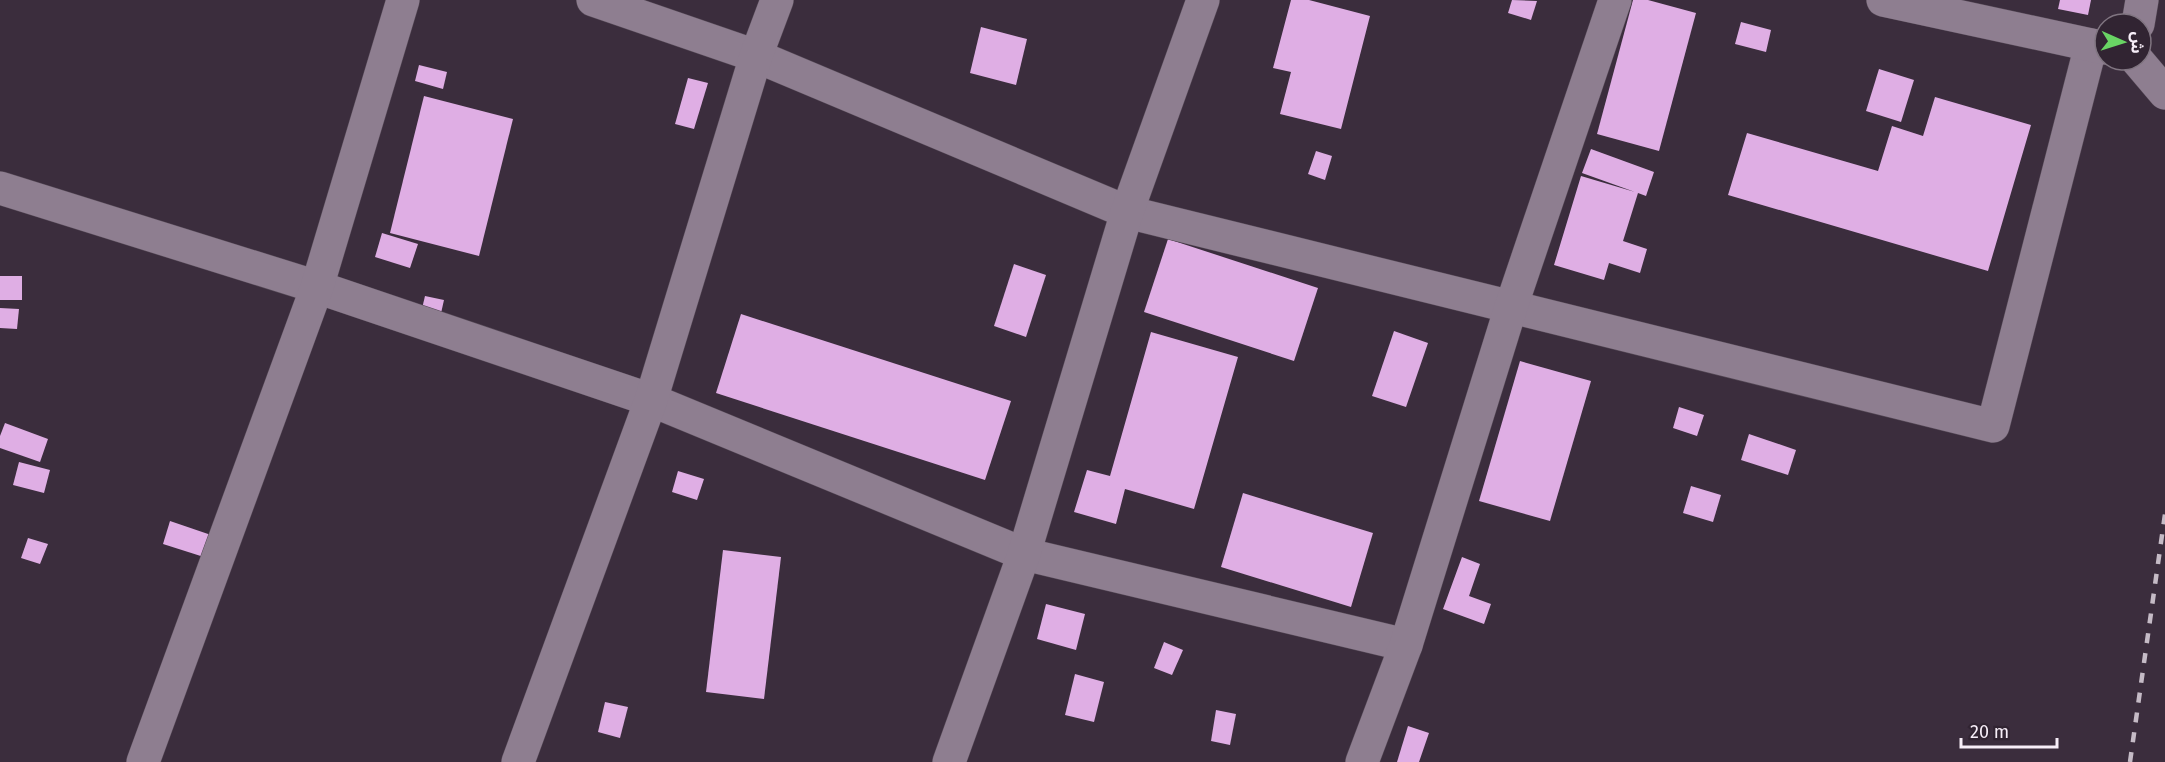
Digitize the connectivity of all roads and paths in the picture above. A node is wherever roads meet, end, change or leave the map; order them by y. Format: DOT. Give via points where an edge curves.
graph roads {
  1 [pos="403,0"];
  2 [pos="593,0"];
  3 [pos="777,0"];
  4 [pos="1203,0"];
  5 [pos="1615,0"];
  6 [pos="1883,0"];
  7 [pos="2093,46"];
  8 [pos="756,56"];
  9 [pos="2093,65"];
  10 [pos="2147,72"];
  11 [pos="2165,93"];
  12 [pos="0,188"];
  13 [pos="1127,212"];
  14 [pos="317,287"];
  15 [pos="1511,307"];
  16 [pos="651,400"];
  17 [pos="1024,554"];
  18 [pos="1406,645"];
  19 [pos="143,762"];
  20 [pos="518,762"];
  21 [pos="949,762"];
  22 [pos="1362,762"];
  1 -- 14 [label="street"];
  2 -- 8 [label="street"];
  3 -- 8 [label="street"];
  4 -- 13 [label="street"];
  5 -- 15 [label="street"];
  6 -- 7 [label="street"];
  8 -- 13 [label="street"];
  8 -- 16 [label="street"];
  9 -- 15 [label="street" via="1993,426"];
  10 -- 11 [label="street"];
  12 -- 14 [label="street"];
  13 -- 15 [label="street"];
  13 -- 17 [label="street"];
  14 -- 16 [label="street"];
  14 -- 19 [label="street"];
  15 -- 18 [label="street"];
  16 -- 17 [label="street"];
  16 -- 20 [label="street"];
  17 -- 18 [label="street"];
  17 -- 21 [label="street"];
  18 -- 22 [label="street"];
}
